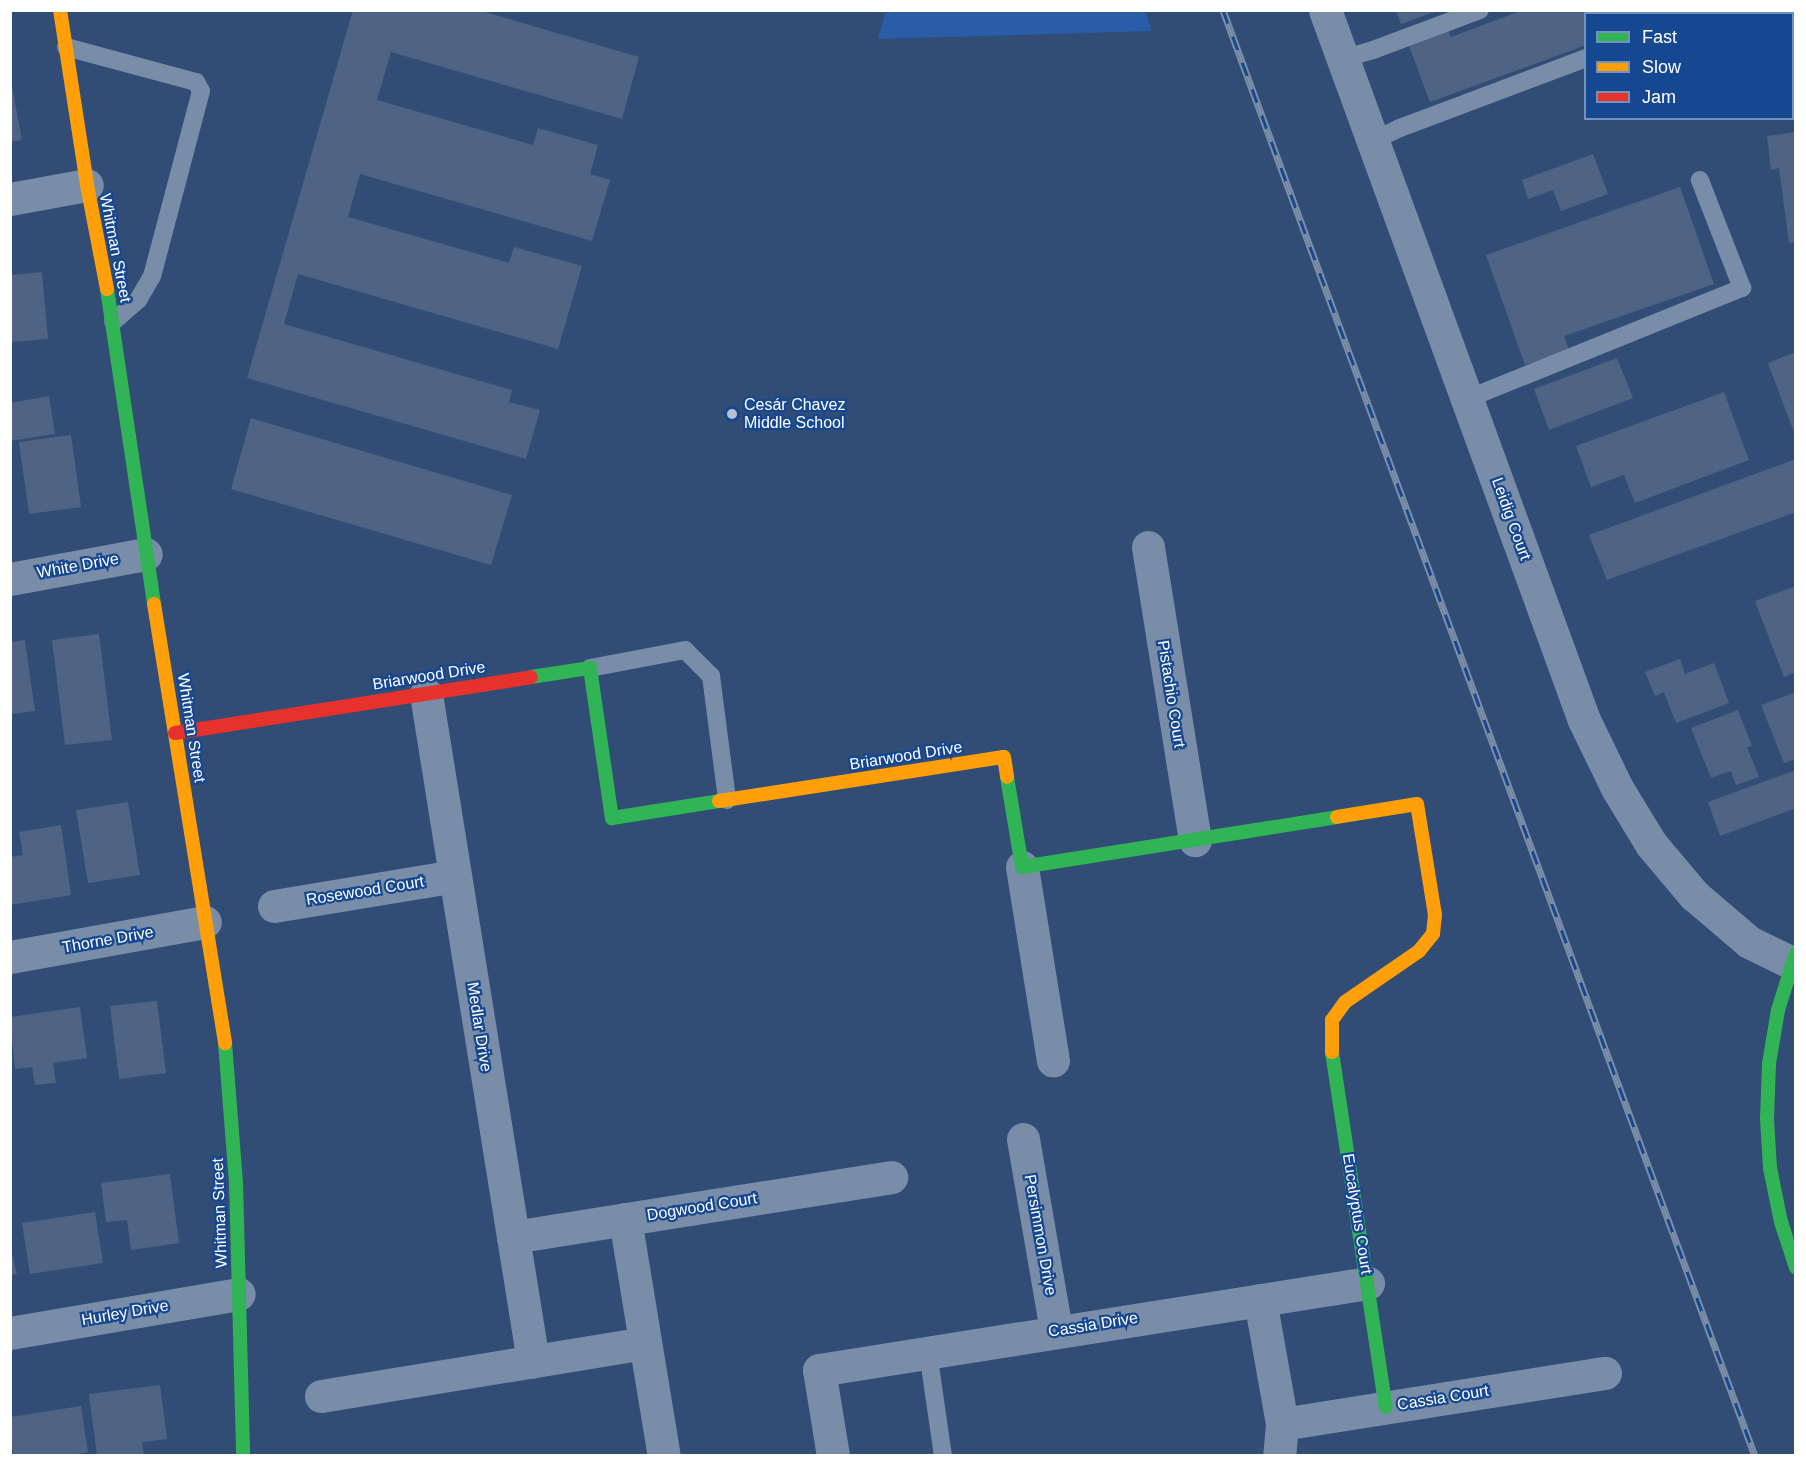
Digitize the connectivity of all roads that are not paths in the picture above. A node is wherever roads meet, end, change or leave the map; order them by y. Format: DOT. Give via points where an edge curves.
graph roads {
  1 [pos="60,10"];
  2 [pos="1325,10"];
  3 [pos="1480,10"];
  4 [pos="66,47"];
  5 [pos="1342,59"];
  6 [pos="1584,59"];
  7 [pos="1372,141"];
  8 [pos="1700,180"];
  9 [pos="87,185"];
  10 [pos="10,199"];
  11 [pos="112,322"];
  12 [pos="1467,399"];
  13 [pos="1148,547"];
  14 [pos="146,554"];
  15 [pos="10,579"];
  16 [pos="590,668"];
  17 [pos="426,694"];
  18 [pos="175,733"];
  19 [pos="727,800"];
  20 [pos="1195,840"];
  21 [pos="1022,867"];
  22 [pos="455,876"];
  23 [pos="274,906"];
  24 [pos="205,922"];
  25 [pos="10,957"];
  26 [pos="1794,960"];
  27 [pos="1053,1061"];
  28 [pos="1023,1139"];
  29 [pos="891,1177"];
  30 [pos="625,1219"];
  31 [pos="513,1237"];
  32 [pos="1796,1268"];
  33 [pos="1368,1283"];
  34 [pos="239,1294"];
  35 [pos="1260,1300"];
  36 [pos="1056,1331"];
  37 [pos="10,1333"];
  38 [pos="645,1343"];
  39 [pos="928,1352"];
  40 [pos="533,1361"];
  41 [pos="1605,1373"];
  42 [pos="321,1396"];
  43 [pos="1386,1407"];
  44 [pos="1282,1424"];
  45 [pos="243,1455"];
  46 [pos="664,1455"];
  47 [pos="833,1455"];
  48 [pos="943,1455"];
  49 [pos="1278,1455"];
  1 -- 4 [label="street, Whitman Street"];
  2 -- 5 [label="street, Leidig Court"];
  3 -- 5 [label="lane"];
  4 -- 9 [label="street, Whitman Street"];
  4 -- 11 [label="lane" via="196,82 201,91 152,276 138,300"];
  5 -- 7 [label="street, Leidig Court"];
  6 -- 7 [label="lane"];
  7 -- 12 [label="street, Leidig Court"];
  8 -- 12 [label="lane" via="1742,288"];
  9 -- 10 [label="street"];
  9 -- 11 [label="street, Whitman Street"];
  11 -- 14 [label="street, Whitman Street"];
  12 -- 26 [label="street, Leidig Court" via="1584,720 1617,788 1651,844 1694,895 1749,942"];
  13 -- 20 [label="street, Pistachio Court"];
  14 -- 15 [label="street, White Drive"];
  14 -- 18 [label="street, Whitman Street"];
  16 -- 17 [label="street, Briarwood Drive"];
  16 -- 19 [label="lane" via="685,650 711,676"];
  16 -- 19 [label="street, Briarwood Drive" via="612,818"];
  17 -- 18 [label="street, Briarwood Drive"];
  17 -- 22 [label="street, Medlar Drive"];
  18 -- 24 [label="street, Whitman Street"];
  19 -- 21 [label="street, Briarwood Drive" via="1004,757"];
  20 -- 21 [label="street"];
  20 -- 33 [label="street, Eucalyptus Court" via="1417,804 1435,915 1433,934 1419,951 1345,1002 1332,1020 1330,1038"];
  21 -- 27 [label="street"];
  22 -- 23 [label="street, Rosewood Court"];
  22 -- 31 [label="street, Medlar Drive"];
  24 -- 25 [label="street, Thorne Drive"];
  24 -- 34 [label="street, Whitman Street" via="232,1115"];
  26 -- 32 [label="street" via="1778,1010 1769,1064 1767,1119 1770,1168"];
  28 -- 36 [label="street, Persimmon Drive"];
  29 -- 30 [label="street, Dogwood Court"];
  30 -- 31 [label="street, Dogwood Court"];
  30 -- 38 [label="street"];
  31 -- 40 [label="street, Medlar Drive"];
  33 -- 35 [label="street, Cassia Drive"];
  33 -- 43 [label="street, Eucalyptus Court"];
  34 -- 37 [label="street, Hurley Drive"];
  34 -- 45 [label="street, Whitman Street"];
  35 -- 36 [label="street, Cassia Drive"];
  35 -- 44 [label="street"];
  36 -- 39 [label="street, Cassia Drive"];
  38 -- 40 [label="street"];
  38 -- 46 [label="street"];
  39 -- 47 [label="street, Cassia Drive" via="819,1370"];
  39 -- 48 [label="lane"];
  40 -- 42 [label="street"];
  41 -- 43 [label="street, Cassia Court"];
  43 -- 44 [label="street, Cassia Court"];
  44 -- 49 [label="street"];
}
